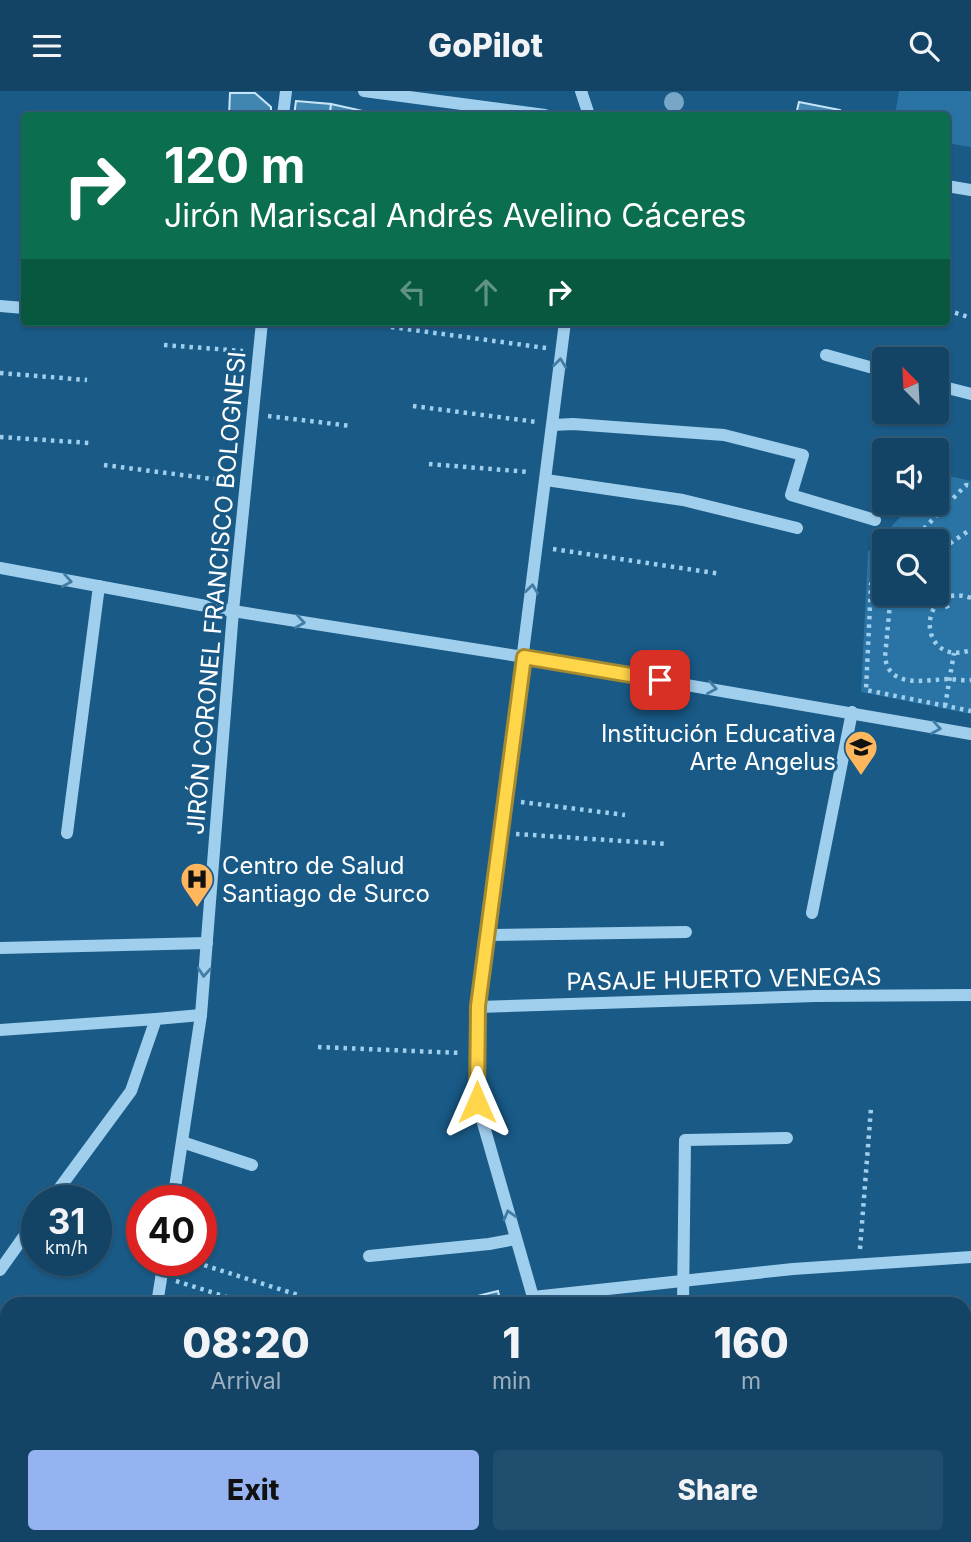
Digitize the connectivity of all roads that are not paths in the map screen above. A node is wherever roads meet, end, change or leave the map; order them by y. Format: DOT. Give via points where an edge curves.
graph roads {
  1 [pos="286,91"];
  2 [pos="364,91"];
  3 [pos="581,91"];
  4 [pos="283,112"];
  5 [pos="522,112"];
  6 [pos="588,112"];
  7 [pos="950,186"];
  8 [pos="971,190"];
  9 [pos="0,306"];
  10 [pos="21,308"];
  11 [pos="262,326"];
  12 [pos="565,326"];
  13 [pos="826,355"];
  14 [pos="872,368"];
  15 [pos="949,388"];
  16 [pos="971,394"];
  17 [pos="553,425"];
  18 [pos="547,476"];
  19 [pos="875,520"];
  20 [pos="797,528"];
  21 [pos="0,568"];
  22 [pos="99,586"];
  23 [pos="233,611"];
  24 [pos="524,657"];
  25 [pos="852,712"];
  26 [pos="971,734"];
  27 [pos="67,833"];
  28 [pos="812,913"];
  29 [pos="686,932"];
  30 [pos="488,935"];
  31 [pos="206,943"];
  32 [pos="0,948"];
  33 [pos="971,995"];
  34 [pos="478,1006"];
  35 [pos="201,1016"];
  36 [pos="156,1019"];
  37 [pos="0,1030"];
  38 [pos="787,1138"];
  39 [pos="182,1142"];
  40 [pos="252,1165"];
  41 [pos="62,1185"];
  42 [pos="175,1185"];
  43 [pos="516,1238"];
  44 [pos="21,1240"];
  45 [pos="0,1244"];
  46 [pos="18,1244"];
  47 [pos="369,1256"];
  48 [pos="971,1257"];
  49 [pos="0,1270"];
  50 [pos="162,1276"];
  51 [pos="681,1281"];
  52 [pos="158,1297"];
  53 [pos="533,1297"];
  54 [pos="563,1297"];
  55 [pos="682,1297"];
  1 -- 4 [label="street"];
  2 -- 5 [label="street"];
  3 -- 6 [label="street"];
  7 -- 8 [label="street"];
  9 -- 10 [label="street"];
  11 -- 23 [label="street, JIRÓN CORONEL FRANCISCO BOLOGNESI"];
  17 -- 12 [label="street, one-way"];
  13 -- 14 [label="street"];
  15 -- 16 [label="street"];
  17 -- 18 [label="street"];
  17 -- 19 [label="street" via="724,435 803,455 791,495"];
  18 -- 20 [label="street" via="683,500"];
  24 -- 18 [label="street, one-way"];
  21 -- 22 [label="street, one-way"];
  22 -- 23 [label="street"];
  22 -- 27 [label="street"];
  23 -- 24 [label="street, one-way"];
  23 -- 31 [label="street, JIRÓN CORONEL FRANCISCO BOLOGNESI"];
  24 -- 25 [label="street, one-way"];
  24 -- 30 [label="street"];
  25 -- 26 [label="street, one-way"];
  25 -- 28 [label="street"];
  29 -- 30 [label="street"];
  30 -- 34 [label="street"];
  31 -- 32 [label="street"];
  31 -- 35 [label="street, JIRÓN CORONEL FRANCISCO BOLOGNESI, one-way"];
  33 -- 34 [label="street, PASAJE HUERTO VENEGAS"];
  43 -- 34 [label="street, one-way" via="477,1102"];
  35 -- 36 [label="street"];
  35 -- 39 [label="street, JIRÓN CORONEL FRANCISCO BOLOGNESI"];
  36 -- 37 [label="street"];
  36 -- 41 [label="street" via="131,1091"];
  38 -- 51 [label="street" via="685,1140"];
  39 -- 40 [label="street"];
  39 -- 42 [label="street, JIRÓN CORONEL FRANCISCO BOLOGNESI"];
  43 -- 47 [label="street"];
  43 -- 53 [label="street"];
  44 -- 46 [label="street"];
  45 -- 46 [label="street"];
  46 -- 49 [label="street"];
  48 -- 51 [label="street"];
  50 -- 52 [label="street"];
  51 -- 54 [label="street"];
  51 -- 55 [label="street"];
}
